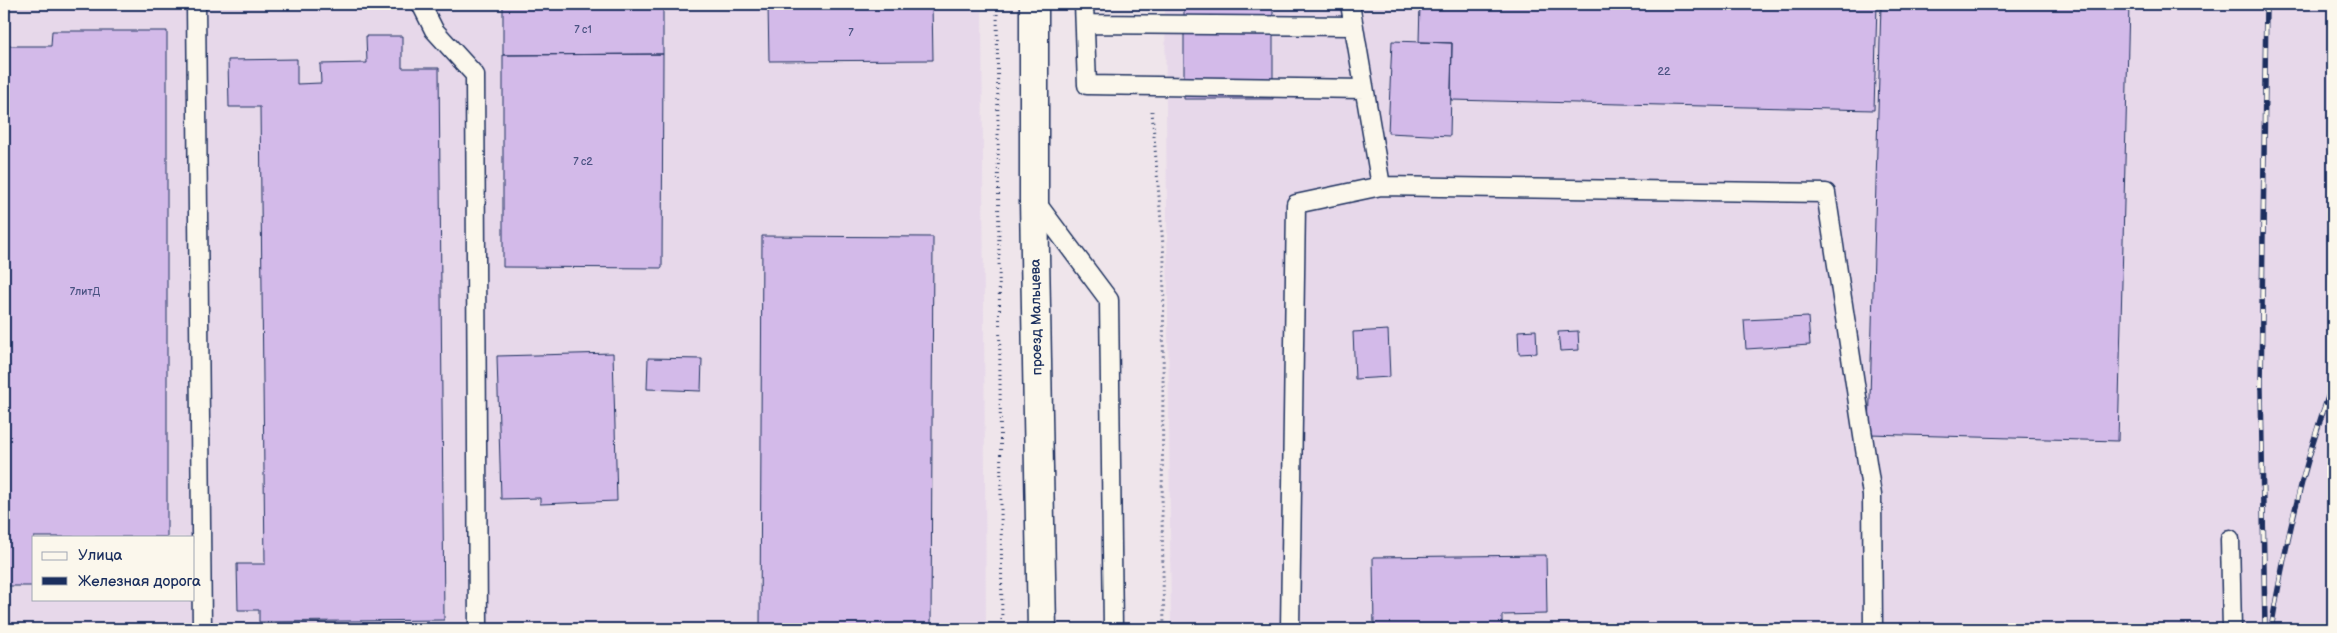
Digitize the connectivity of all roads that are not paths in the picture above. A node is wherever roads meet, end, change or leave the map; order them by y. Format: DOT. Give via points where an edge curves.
graph roads {
  1 [pos="196,4"];
  2 [pos="422,4"];
  3 [pos="1034,4"];
  4 [pos="1084,4"];
  5 [pos="1350,4"];
  6 [pos="1085,24"];
  7 [pos="1354,26"];
  8 [pos="1364,89"];
  9 [pos="1381,186"];
  10 [pos="1034,201"];
  11 [pos="2230,539"];
  12 [pos="202,629"];
  13 [pos="478,629"];
  14 [pos="1042,629"];
  15 [pos="1113,629"];
  16 [pos="1290,629"];
  17 [pos="1873,629"];
  18 [pos="2232,629"];
  1 -- 12 [label="lane"];
  2 -- 13 [label="lane" via="434,30 475,75"];
  3 -- 10 [label="street, проезд Мальцева"];
  4 -- 6 [label="lane"];
  5 -- 7 [label="lane"];
  6 -- 7 [label="lane"];
  6 -- 8 [label="lane" via="1087,85"];
  7 -- 8 [label="lane"];
  8 -- 9 [label="lane"];
  9 -- 16 [label="lane" via="1296,204"];
  9 -- 17 [label="lane" via="1826,192 1872,495"];
  10 -- 14 [label="street, проезд Мальцева"];
  10 -- 15 [label="lane" via="1109,300"];
  11 -- 18 [label="lane"];
}
